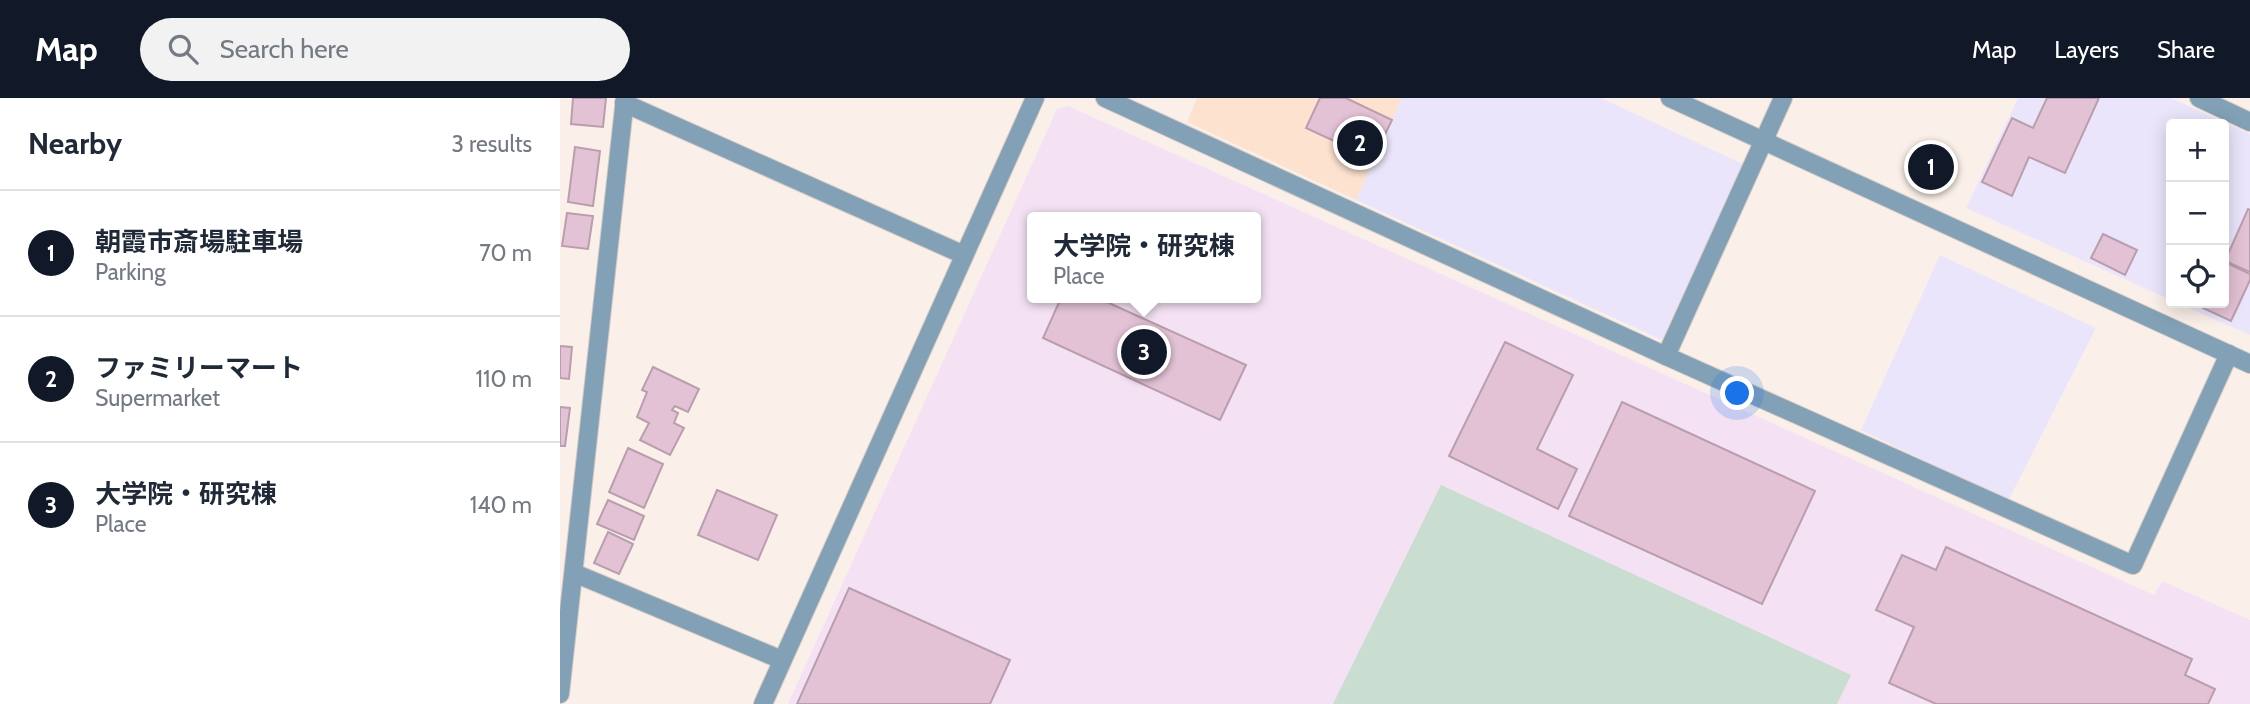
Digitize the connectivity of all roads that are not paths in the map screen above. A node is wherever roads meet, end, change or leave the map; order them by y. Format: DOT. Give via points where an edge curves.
graph roads {
  1 [pos="1035,98"];
  2 [pos="1105,98"];
  3 [pos="1670,98"];
  4 [pos="1783,98"];
  5 [pos="2199,98"];
  6 [pos="624,101"];
  7 [pos="2250,122"];
  8 [pos="1763,140"];
  9 [pos="964,255"];
  10 [pos="2229,354"];
  11 [pos="1666,356"];
  12 [pos="2250,363"];
  13 [pos="574,573"];
  14 [pos="782,660"];
  15 [pos="560,694"];
  16 [pos="763,704"];
  1 -- 9 [label="street"];
  2 -- 11 [label="street"];
  3 -- 8 [label="street"];
  4 -- 8 [label="street"];
  5 -- 7 [label="street"];
  6 -- 9 [label="street"];
  6 -- 13 [label="street"];
  8 -- 10 [label="street"];
  8 -- 11 [label="street"];
  9 -- 14 [label="street"];
  10 -- 11 [label="street" via="2133,565"];
  10 -- 12 [label="street"];
  13 -- 14 [label="street"];
  13 -- 15 [label="street"];
  14 -- 16 [label="street"];
}
